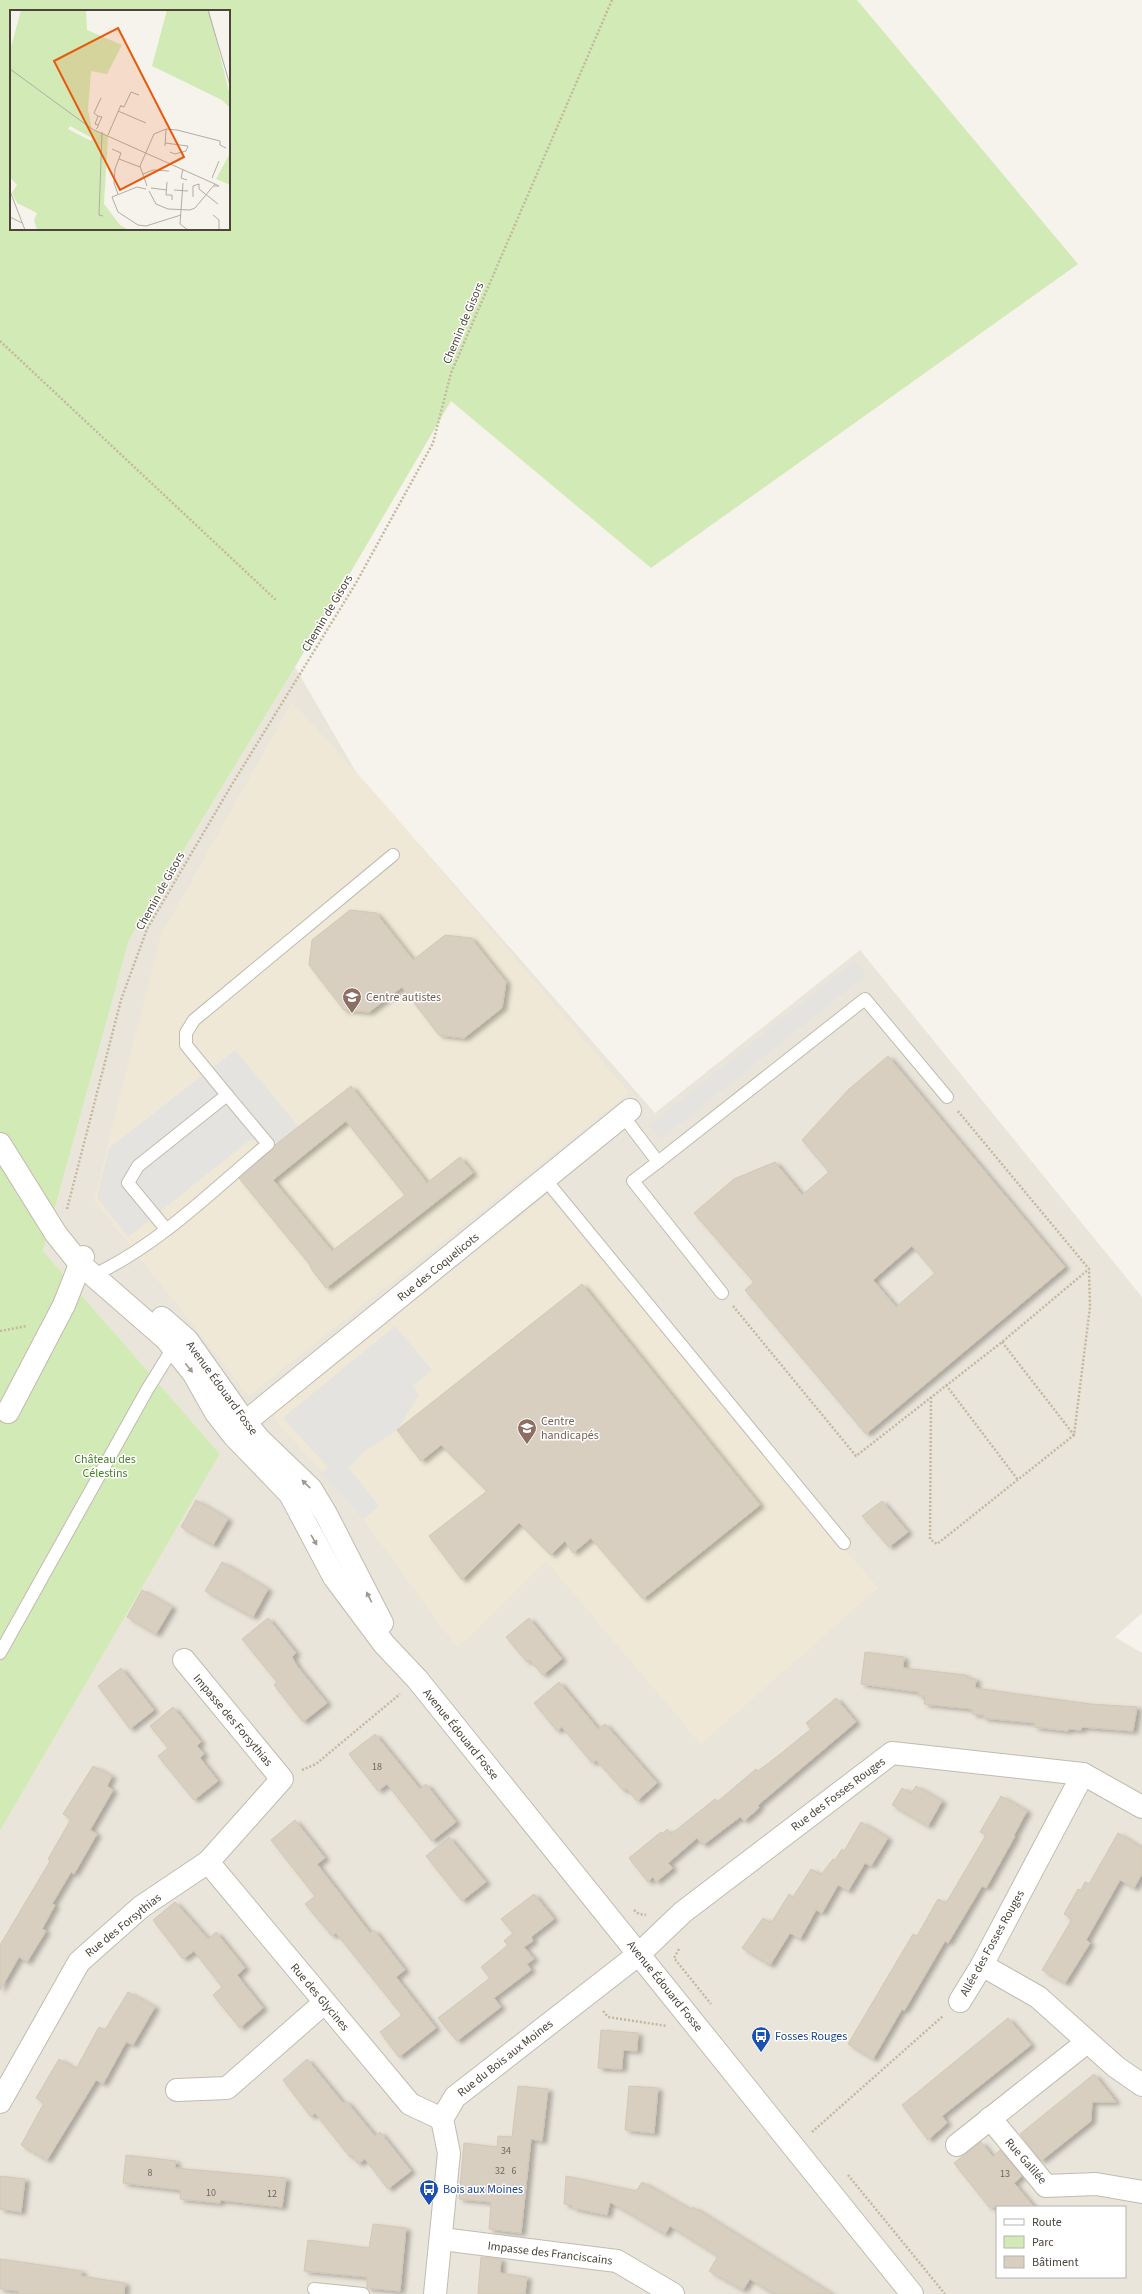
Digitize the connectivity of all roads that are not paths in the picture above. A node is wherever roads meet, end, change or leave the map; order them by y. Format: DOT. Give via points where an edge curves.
graph roads {
  1 [pos="393,854"];
  2 [pos="227,1095"];
  3 [pos="947,1097"];
  4 [pos="626,1113"];
  5 [pos="0,1144"];
  6 [pos="658,1162"];
  7 [pos="545,1179"];
  8 [pos="40,1209"];
  9 [pos="166,1229"];
  10 [pos="82,1261"];
  11 [pos="102,1271"];
  12 [pos="722,1293"];
  13 [pos="173,1348"];
  14 [pos="209,1384"];
  15 [pos="8,1412"];
  16 [pos="238,1428"];
  17 [pos="844,1543"];
  18 [pos="0,1653"];
  19 [pos="184,1660"];
  20 [pos="1083,1774"];
  21 [pos="282,1779"];
  22 [pos="1142,1807"];
  23 [pos="208,1862"];
  24 [pos="639,1954"];
  25 [pos="982,1965"];
  26 [pos="960,2002"];
  27 [pos="324,2003"];
  28 [pos="1088,2042"];
  29 [pos="1142,2085"];
  30 [pos="177,2090"];
  31 [pos="0,2102"];
  32 [pos="990,2118"];
  33 [pos="442,2119"];
  34 [pos="957,2145"];
  35 [pos="1142,2192"];
  36 [pos="442,2239"];
  37 [pos="314,2289"];
  38 [pos="363,2294"];
  39 [pos="435,2294"];
  40 [pos="673,2294"];
  41 [pos="912,2294"];
  1 -- 2 [label="lane" via="194,1020 186,1033 186,1046"];
  2 -- 9 [label="lane" via="138,1166 128,1183"];
  2 -- 9 [label="lane" via="268,1144"];
  3 -- 6 [label="lane" via="865,999"];
  4 -- 6 [label="lane"];
  4 -- 7 [label="street, Rue des Coquelicots"];
  5 -- 8 [label="street, Avenue Édouard Fosse"];
  6 -- 12 [label="lane" via="633,1181"];
  7 -- 16 [label="street, Rue des Coquelicots"];
  7 -- 17 [label="lane"];
  8 -- 10 [label="street, Avenue Édouard Fosse" via="62,1233"];
  8 -- 10 [label="street, Avenue Édouard Fosse" via="56,1234"];
  9 -- 11 [label="lane" via="130,1257"];
  10 -- 11 [label="street, Avenue Édouard Fosse"];
  10 -- 13 [label="street, Avenue Édouard Fosse"];
  10 -- 15 [label="street" via="64,1305"];
  11 -- 14 [label="street, Avenue Édouard Fosse" via="143,1301 187,1340"];
  13 -- 14 [label="street, Avenue Édouard Fosse, one-way" via="194,1374"];
  13 -- 18 [label="lane"];
  14 -- 16 [label="street, Avenue Édouard Fosse"];
  16 -- 24 [label="street, Avenue Édouard Fosse" via="260,1440 311,1488 382,1622 417,1679"];
  19 -- 21 [label="street, Impasse des Forsythias"];
  20 -- 22 [label="street, Rue des Fosses Rouges"];
  20 -- 24 [label="street, Rue des Fosses Rouges" via="892,1753 683,1912"];
  20 -- 25 [label="street, Allée des Fosses Rouges"];
  21 -- 23 [label="street, Rue des Forsythias"];
  23 -- 27 [label="street, Rue des Glycines"];
  23 -- 31 [label="street, Rue des Forsythias" via="141,1907 79,1962"];
  24 -- 33 [label="street, Rue du Bois aux Moines" via="455,2098"];
  24 -- 41 [label="street, Avenue Édouard Fosse"];
  25 -- 26 [label="street, Allée des Fosses Rouges"];
  25 -- 28 [label="street" via="1038,1997"];
  27 -- 30 [label="street" via="227,2088"];
  27 -- 33 [label="street, Rue des Glycines" via="410,2104"];
  28 -- 29 [label="street" via="1116,2067"];
  28 -- 32 [label="street"];
  32 -- 34 [label="street"];
  32 -- 35 [label="street, Rue Galilée" via="1046,2186 1096,2184"];
  33 -- 36 [label="street" via="449,2153"];
  36 -- 39 [label="street"];
  36 -- 40 [label="street, Impasse des Franciscains" via="617,2261"];
  37 -- 38 [label="lane"];
}
